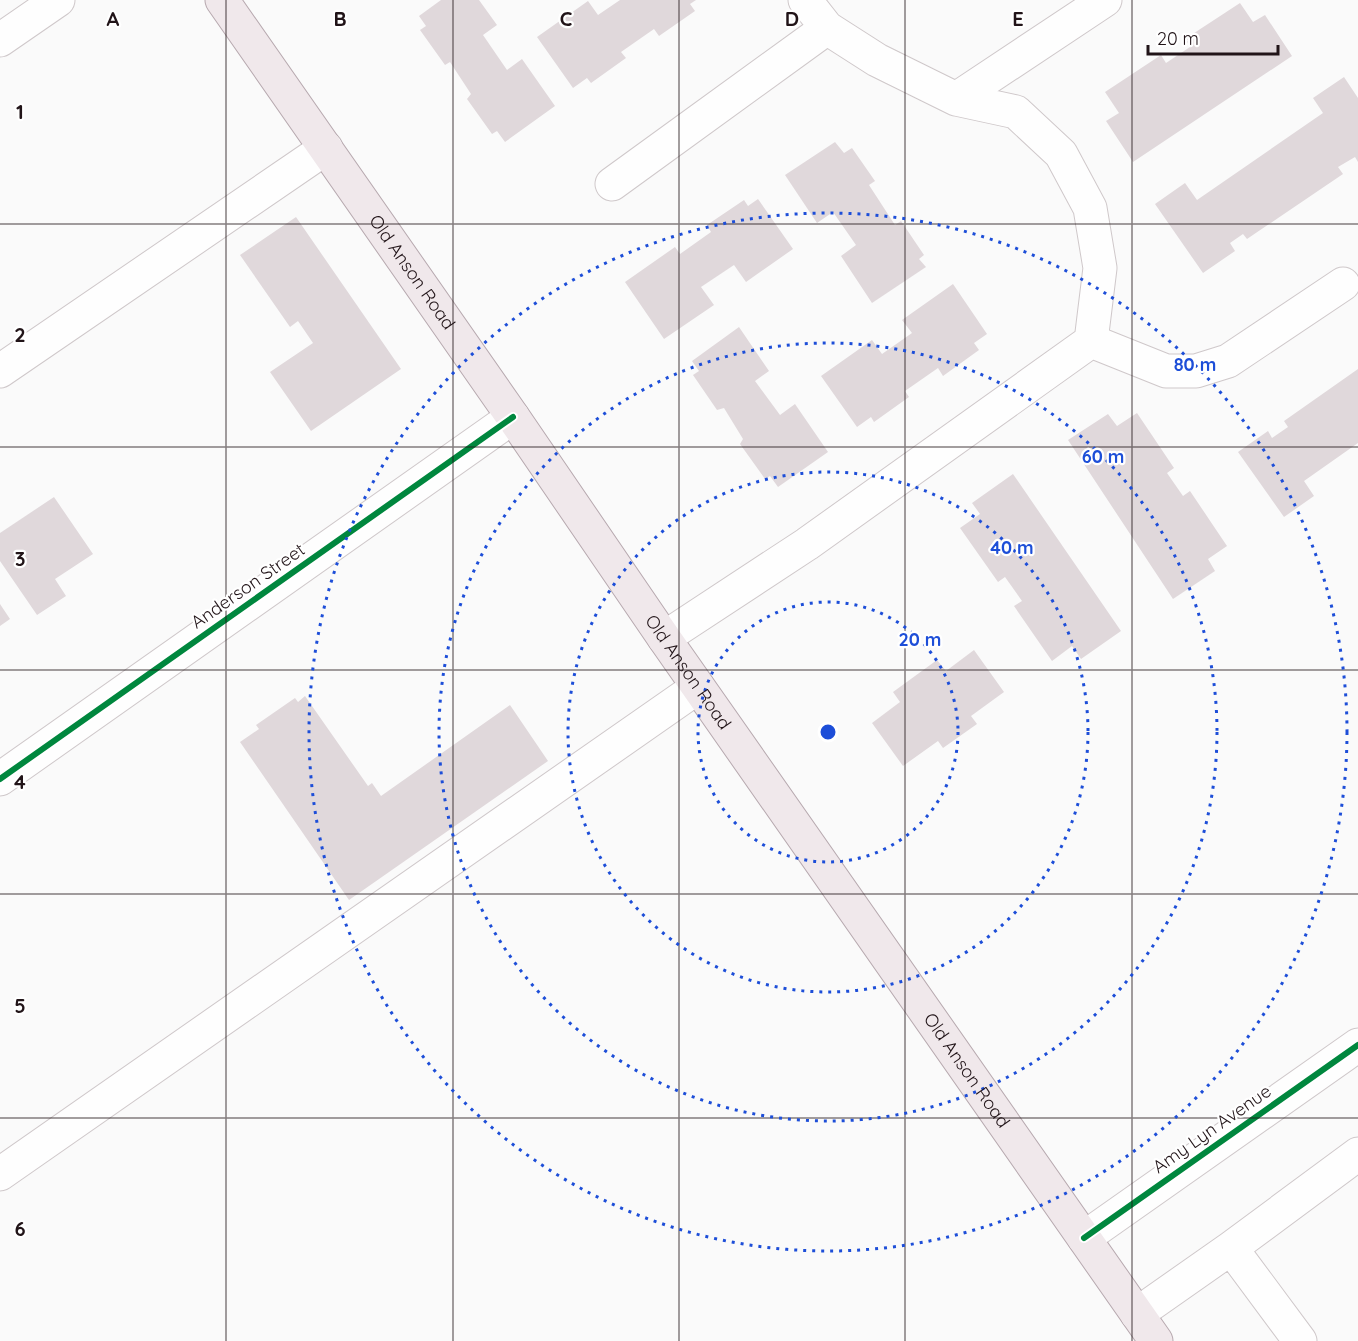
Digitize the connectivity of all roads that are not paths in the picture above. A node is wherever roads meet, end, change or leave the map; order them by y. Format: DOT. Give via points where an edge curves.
graph roads {
  1 [pos="58,0"];
  2 [pos="222,0"];
  3 [pos="805,0"];
  4 [pos="1105,0"];
  5 [pos="827,28"];
  6 [pos="0,40"];
  7 [pos="956,99"];
  8 [pos="326,148"];
  9 [pos="612,184"];
  10 [pos="1343,284"];
  11 [pos="1091,341"];
  12 [pos="0,371"];
  13 [pos="513,417"];
  14 [pos="664,638"];
  15 [pos="698,687"];
  16 [pos="0,779"];
  17 [pos="1358,1045"];
  18 [pos="1358,1154"];
  19 [pos="0,1174"];
  20 [pos="1084,1238"];
  21 [pos="1231,1248"];
  22 [pos="1137,1314"];
  23 [pos="1156,1341"];
  24 [pos="1300,1341"];
  1 -- 6 [label="street"];
  2 -- 8 [label="main road, Old Anson Road"];
  3 -- 5 [label="street"];
  4 -- 7 [label="street"];
  5 -- 7 [label="street" via="877,60"];
  5 -- 9 [label="street"];
  7 -- 11 [label="street" via="1016,112 1061,154 1090,208 1100,268"];
  8 -- 12 [label="street"];
  8 -- 13 [label="main road, Old Anson Road"];
  10 -- 11 [label="street" via="1228,361 1196,371 1166,371"];
  11 -- 14 [label="street" via="807,544"];
  13 -- 14 [label="main road, Old Anson Road"];
  13 -- 16 [label="street, Anderson Street"];
  14 -- 15 [label="main road, Old Anson Road"];
  15 -- 19 [label="street"];
  15 -- 20 [label="main road, Old Anson Road"];
  17 -- 20 [label="street, Amy Lyn Avenue"];
  18 -- 21 [label="street"];
  20 -- 22 [label="main road, Old Anson Road"];
  21 -- 22 [label="street"];
  21 -- 24 [label="street"];
  22 -- 23 [label="main road, Old Anson Road"];
}
